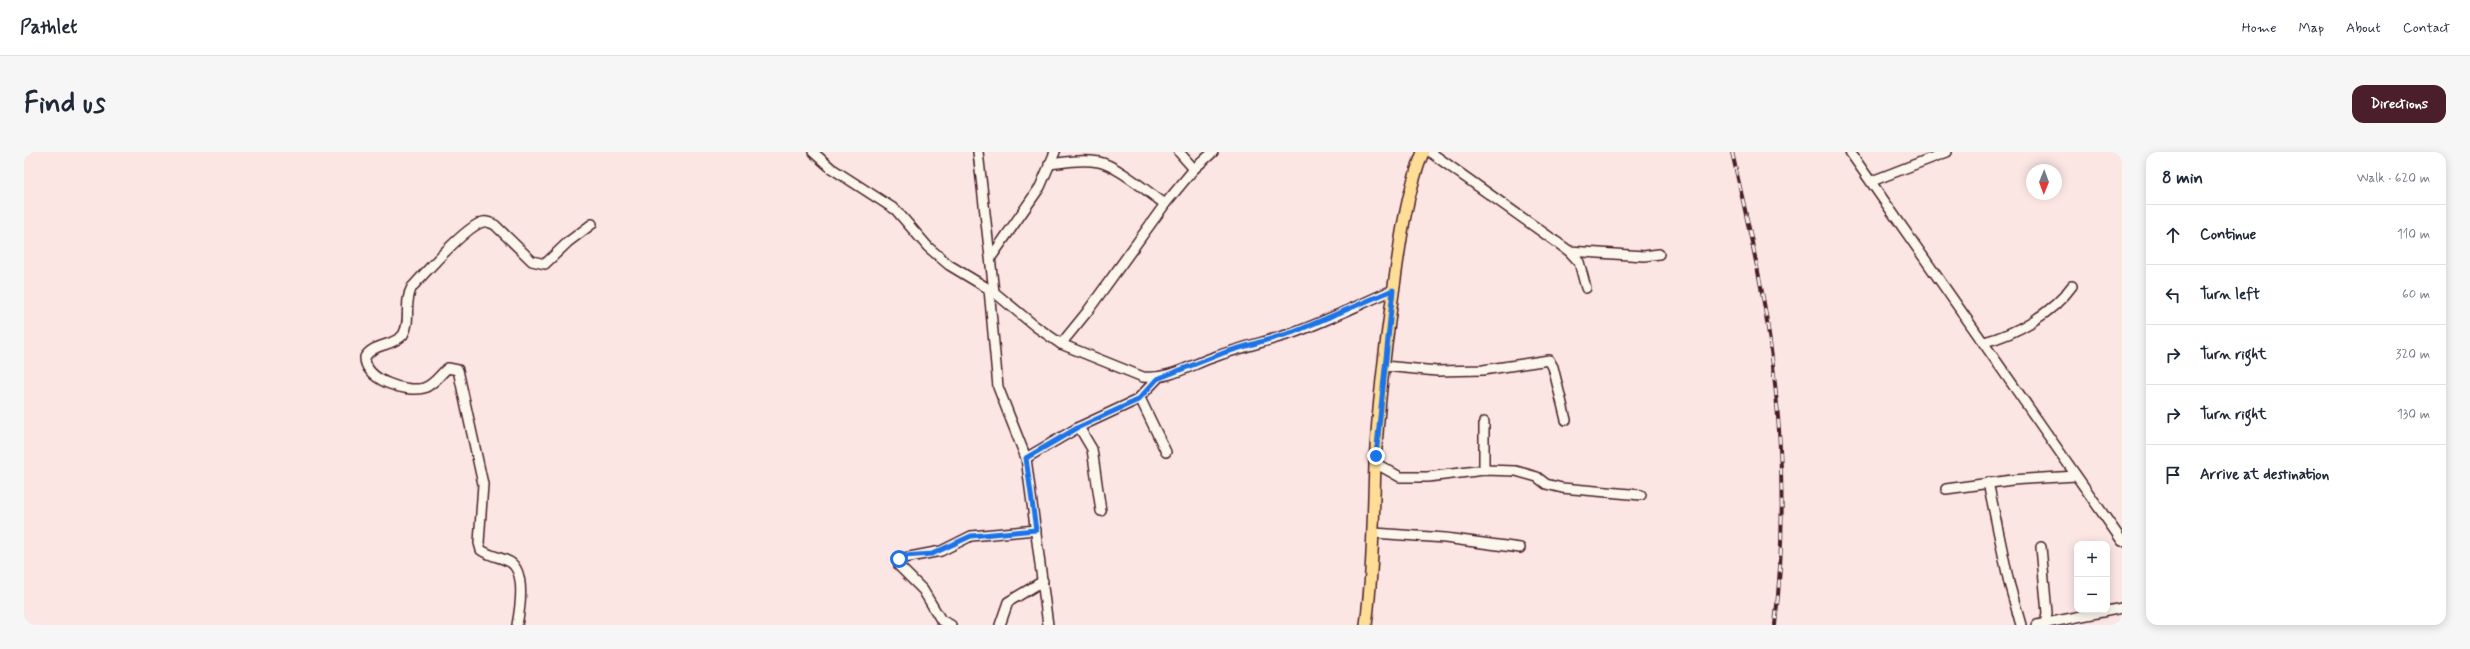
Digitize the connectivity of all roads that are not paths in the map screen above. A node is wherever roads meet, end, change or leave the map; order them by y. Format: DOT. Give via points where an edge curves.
graph roads {
  1 [pos="813,152"];
  2 [pos="978,152"];
  3 [pos="1055,152"];
  4 [pos="1179,152"];
  5 [pos="1213,152"];
  6 [pos="1423,152"];
  7 [pos="1430,152"];
  8 [pos="1850,152"];
  9 [pos="1947,152"];
  10 [pos="1049,164"];
  11 [pos="1194,169"];
  12 [pos="1872,181"];
  13 [pos="1165,204"];
  14 [pos="592,224"];
  15 [pos="1569,251"];
  16 [pos="1659,254"];
  17 [pos="992,256"];
  18 [pos="2072,286"];
  19 [pos="1586,288"];
  20 [pos="992,290"];
  21 [pos="1393,290"];
  22 [pos="1984,342"];
  23 [pos="1061,344"];
  24 [pos="1384,366"];
  25 [pos="1157,379"];
  26 [pos="1140,398"];
  27 [pos="1566,420"];
  28 [pos="1484,422"];
  29 [pos="1079,427"];
  30 [pos="1166,452"];
  31 [pos="1026,458"];
  32 [pos="1376,463"];
  33 [pos="1484,470"];
  34 [pos="2076,476"];
  35 [pos="1988,482"];
  36 [pos="1946,489"];
  37 [pos="1641,495"];
  38 [pos="1101,511"];
  39 [pos="1036,530"];
  40 [pos="1374,533"];
  41 [pos="2122,541"];
  42 [pos="2041,547"];
  43 [pos="1520,548"];
  44 [pos="1043,581"];
  45 [pos="2122,608"];
  46 [pos="517,625"];
  47 [pos="951,625"];
  48 [pos="1000,625"];
  49 [pos="1048,625"];
  50 [pos="1366,625"];
  51 [pos="2022,625"];
  52 [pos="2043,625"];
  1 -- 20 [label="street" via="831,168 896,210 928,247 949,265"];
  2 -- 17 [label="street"];
  3 -- 10 [label="street"];
  4 -- 11 [label="street"];
  5 -- 11 [label="street"];
  6 -- 21 [label="main road" via="1412,179 1404,214"];
  7 -- 15 [label="street"];
  8 -- 12 [label="street"];
  9 -- 12 [label="street"];
  10 -- 13 [label="street" via="1090,160 1101,162"];
  10 -- 17 [label="street" via="1040,187"];
  11 -- 13 [label="street"];
  12 -- 22 [label="street"];
  13 -- 23 [label="street" via="1110,282"];
  14 -- 46 [label="street" via="559,250 551,262 545,264 532,261 495,225 489,222 480,223 453,245 412,287 407,295 406,330 403,335 392,343 375,347 365,357 366,367 372,375 395,385 422,388 433,384 448,368 458,370 483,484 479,543 481,550 511,563 518,569 520,587"];
  15 -- 16 [label="street" via="1644,256"];
  15 -- 19 [label="street" via="1579,262"];
  17 -- 20 [label="street"];
  18 -- 22 [label="street" via="2064,298 2029,322 2001,338"];
  20 -- 23 [label="street" via="1016,312"];
  20 -- 31 [label="street" via="1000,395"];
  21 -- 24 [label="main road"];
  21 -- 25 [label="street" via="1294,332 1226,352"];
  22 -- 34 [label="street"];
  23 -- 25 [label="street" via="1143,377"];
  24 -- 27 [label="street" via="1437,371 1483,370 1549,360 1554,367"];
  24 -- 32 [label="main road"];
  25 -- 26 [label="street"];
  26 -- 29 [label="street"];
  26 -- 30 [label="street"];
  28 -- 33 [label="street"];
  29 -- 31 [label="street"];
  29 -- 38 [label="street" via="1092,450"];
  31 -- 39 [label="street"];
  32 -- 33 [label="street" via="1400,477 1413,478"];
  32 -- 40 [label="main road"];
  33 -- 37 [label="street" via="1516,471 1562,488"];
  34 -- 35 [label="street"];
  34 -- 41 [label="street"];
  35 -- 36 [label="street"];
  35 -- 51 [label="street" via="2009,583"];
  39 -- 44 [label="street"];
  39 -- 47 [label="street" via="971,536 936,552 904,556 899,559 899,566 923,590 941,620"];
  40 -- 43 [label="street" via="1445,538"];
  40 -- 50 [label="main road" via="1372,584"];
  42 -- 52 [label="street" via="2045,586"];
  44 -- 48 [label="street" via="1008,602"];
  44 -- 49 [label="street"];
  45 -- 52 [label="street"];
}
